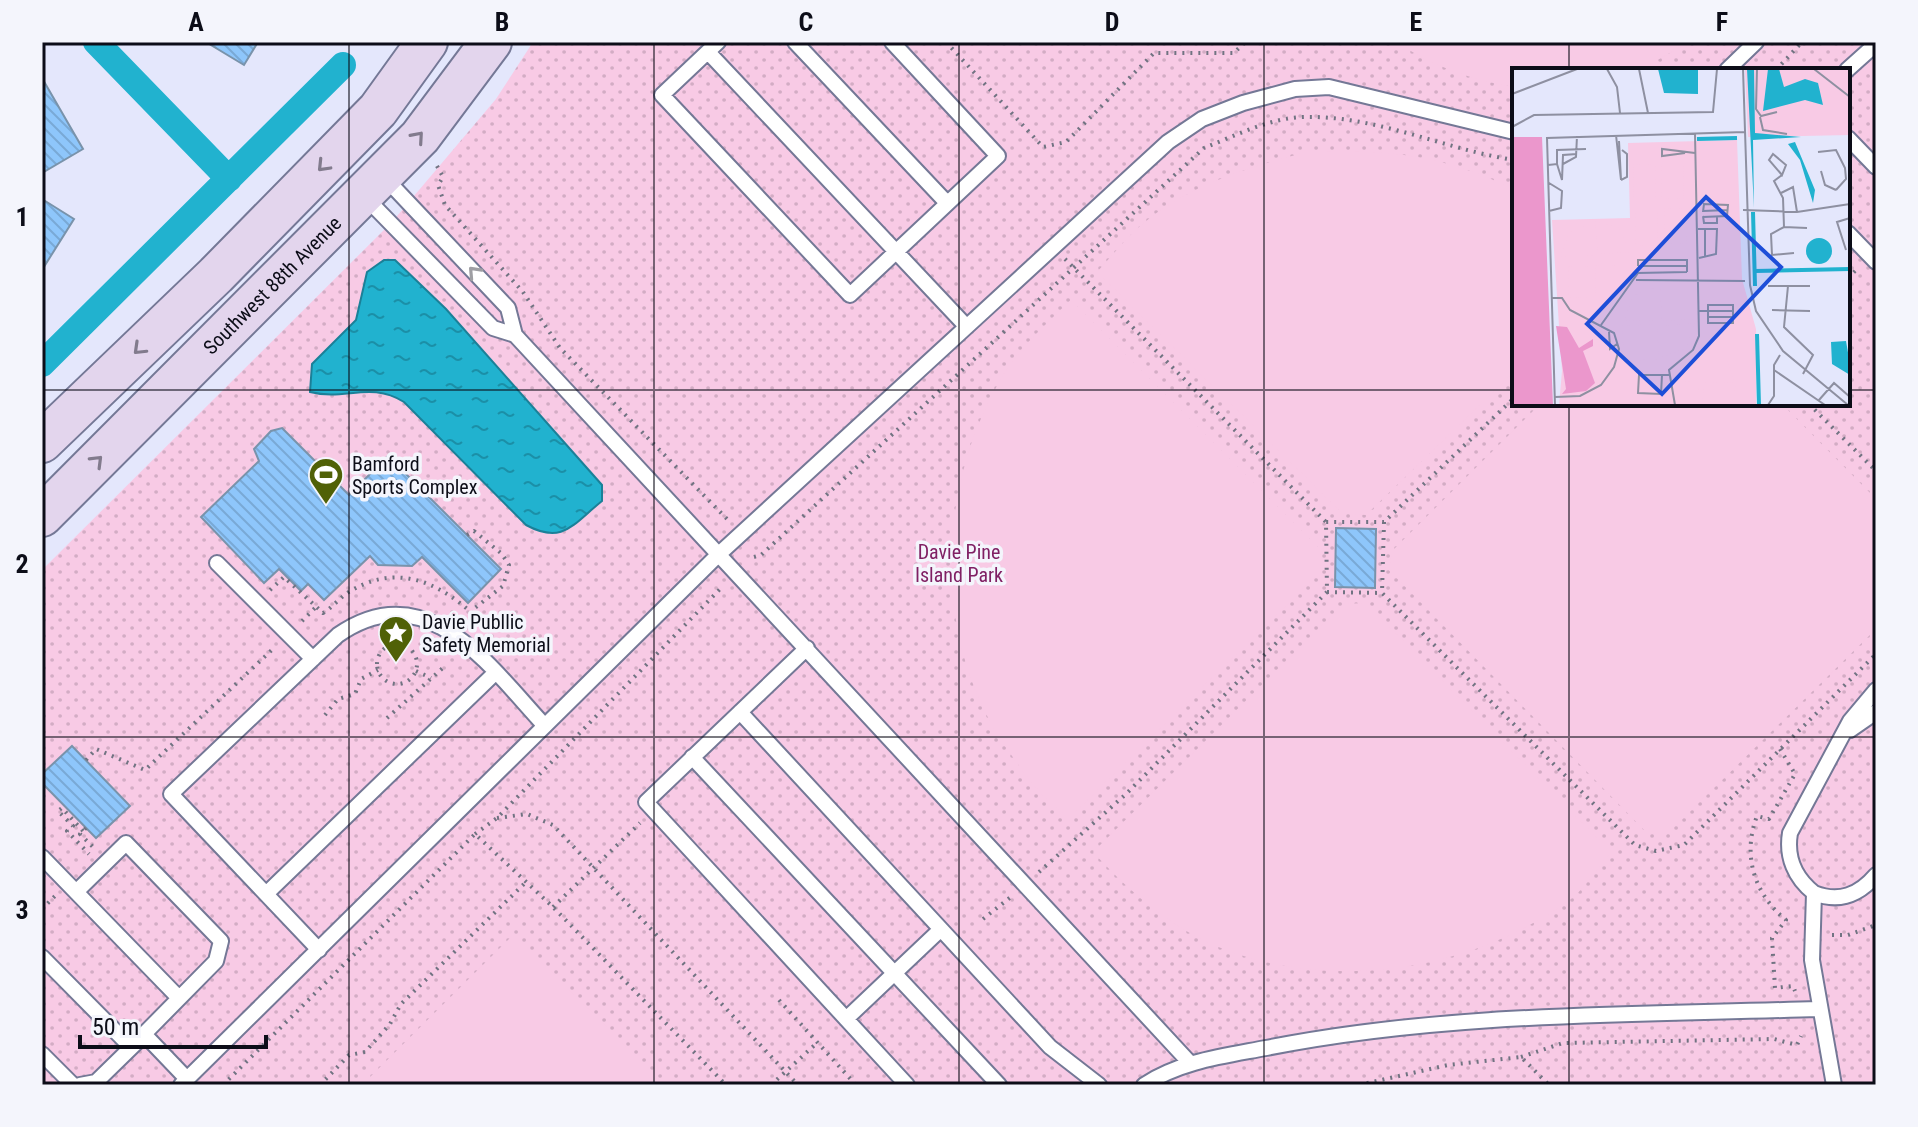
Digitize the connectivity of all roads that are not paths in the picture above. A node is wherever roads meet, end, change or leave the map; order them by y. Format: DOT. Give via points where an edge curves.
graph roads {
  1 [pos="427,42"];
  2 [pos="491,42"];
  3 [pos="795,42"];
  4 [pos="892,42"];
  5 [pos="1756,42"];
  6 [pos="713,47"];
  7 [pos="1871,49"];
  8 [pos="1876,66"];
  9 [pos="1729,68"];
  10 [pos="1849,68"];
  11 [pos="1512,131"];
  12 [pos="1850,140"];
  13 [pos="1876,167"];
  14 [pos="373,185"];
  15 [pos="947,203"];
  16 [pos="1850,235"];
  17 [pos="897,251"];
  18 [pos="1876,262"];
  19 [pos="966,326"];
  20 [pos="515,335"];
  21 [pos="42,442"];
  22 [pos="42,516"];
  23 [pos="719,554"];
  24 [pos="217,563"];
  25 [pos="807,648"];
  26 [pos="313,659"];
  27 [pos="495,673"];
  28 [pos="1876,690"];
  29 [pos="740,712"];
  30 [pos="1876,712"];
  31 [pos="545,726"];
  32 [pos="1841,740"];
  33 [pos="692,757"];
  34 [pos="42,857"];
  35 [pos="1876,875"];
  36 [pos="76,892"];
  37 [pos="1814,893"];
  38 [pos="266,894"];
  39 [pos="940,930"];
  40 [pos="319,950"];
  41 [pos="42,957"];
  42 [pos="895,973"];
  43 [pos="179,998"];
  44 [pos="1818,1009"];
  45 [pos="846,1019"];
  46 [pos="144,1034"];
  47 [pos="131,1047"];
  48 [pos="42,1054"];
  49 [pos="1190,1063"];
  50 [pos="184,1082"];
  51 [pos="73,1085"];
  52 [pos="80,1085"];
  53 [pos="907,1085"];
  54 [pos="999,1085"];
  55 [pos="1099,1085"];
  56 [pos="1144,1085"];
  57 [pos="1834,1085"];
  1 -- 21 [label="main road, one-way" via="378,110"];
  14 -- 2 [label="main road, Southwest 88th Avenue, one-way" via="420,137"];
  3 -- 15 [label="lane"];
  4 -- 15 [label="lane" via="998,156"];
  5 -- 9 [label="lane"];
  6 -- 17 [label="lane"];
  6 -- 17 [label="lane" via="662,95 850,295"];
  7 -- 8 [label="lane"];
  7 -- 10 [label="lane"];
  11 -- 19 [label="lane" via="1329,87 1295,89 1243,103 1202,119 1168,142"];
  12 -- 13 [label="lane"];
  14 -- 20 [label="lane" via="493,328"];
  20 -- 14 [label="lane, one-way" via="508,308"];
  22 -- 14 [label="main road, Southwest 88th Avenue, one-way"];
  15 -- 17 [label="lane"];
  16 -- 18 [label="lane"];
  17 -- 19 [label="lane"];
  19 -- 23 [label="lane"];
  20 -- 23 [label="lane"];
  23 -- 25 [label="lane"];
  23 -- 31 [label="lane"];
  24 -- 26 [label="lane"];
  25 -- 29 [label="lane"];
  25 -- 49 [label="lane"];
  26 -- 27 [label="lane" via="350,626 396,613 446,628"];
  26 -- 38 [label="lane" via="171,794"];
  27 -- 31 [label="lane"];
  27 -- 38 [label="lane"];
  28 -- 32 [label="lane"];
  29 -- 33 [label="lane"];
  29 -- 39 [label="lane"];
  30 -- 32 [label="lane"];
  31 -- 40 [label="lane"];
  32 -- 37 [label="lane" via="1790,833 1793,868"];
  33 -- 42 [label="lane"];
  33 -- 45 [label="lane" via="646,802"];
  34 -- 36 [label="lane"];
  35 -- 37 [label="lane" via="1865,888 1841,898"];
  36 -- 43 [label="lane"];
  36 -- 43 [label="lane" via="126,843 221,941 216,961"];
  37 -- 44 [label="lane" via="1812,960"];
  38 -- 40 [label="lane"];
  39 -- 42 [label="lane"];
  39 -- 55 [label="lane" via="1050,1047"];
  40 -- 50 [label="lane"];
  41 -- 47 [label="lane"];
  42 -- 45 [label="lane"];
  42 -- 54 [label="lane"];
  43 -- 46 [label="lane"];
  44 -- 49 [label="lane" via="1450,1022 1324,1037"];
  44 -- 57 [label="lane"];
  45 -- 53 [label="lane"];
  46 -- 47 [label="lane"];
  46 -- 50 [label="lane"];
  47 -- 52 [label="lane" via="96,1082"];
  48 -- 51 [label="lane"];
  49 -- 56 [label="lane"];
}
